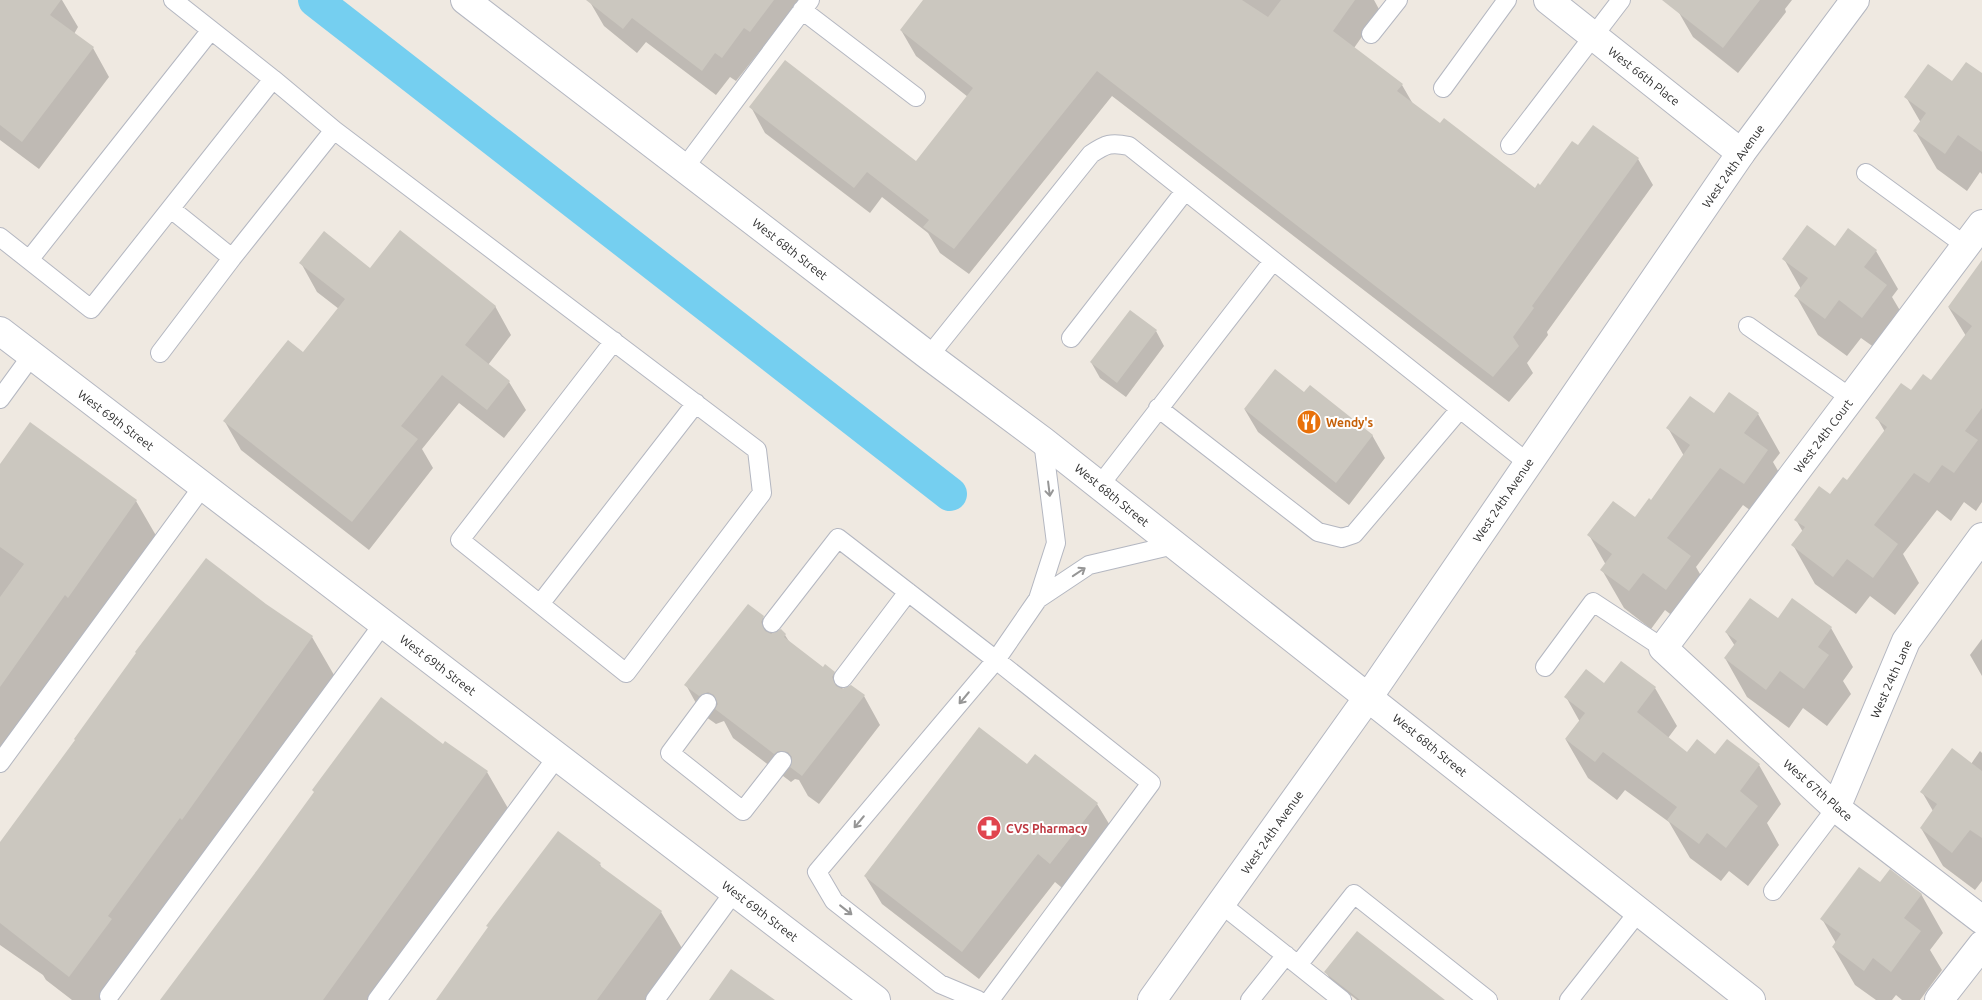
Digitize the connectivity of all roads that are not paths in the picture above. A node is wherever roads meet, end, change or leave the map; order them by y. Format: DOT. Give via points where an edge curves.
graph roads {
  1 [pos="173,0"];
  2 [pos="1398,0"];
  3 [pos="1507,0"];
  4 [pos="1548,0"];
  5 [pos="1621,0"];
  6 [pos="1855,0"];
  7 [pos="472,2"];
  8 [pos="806,5"];
  9 [pos="211,30"];
  10 [pos="1371,34"];
  11 [pos="1593,36"];
  12 [pos="273,79"];
  13 [pos="1443,88"];
  14 [pos="916,97"];
  15 [pos="334,130"];
  16 [pos="1510,145"];
  17 [pos="1741,153"];
  18 [pos="685,167"];
  19 [pos="1866,173"];
  20 [pos="1185,191"];
  21 [pos="171,208"];
  22 [pos="1982,224"];
  23 [pos="0,237"];
  24 [pos="1966,246"];
  25 [pos="232,258"];
  26 [pos="29,260"];
  27 [pos="1273,261"];
  28 [pos="1748,326"];
  29 [pos="0,331"];
  30 [pos="1071,338"];
  31 [pos="614,341"];
  32 [pos="160,353"];
  33 [pos="32,355"];
  34 [pos="929,356"];
  35 [pos="0,398"];
  36 [pos="1851,398"];
  37 [pos="696,403"];
  38 [pos="1158,408"];
  39 [pos="1460,409"];
  40 [pos="1044,441"];
  41 [pos="1528,463"];
  42 [pos="1100,485"];
  43 [pos="203,486"];
  44 [pos="1982,537"];
  45 [pos="1174,545"];
  46 [pos="908,592"];
  47 [pos="1038,598"];
  48 [pos="540,604"];
  49 [pos="772,623"];
  50 [pos="383,624"];
  51 [pos="1663,648"];
  52 [pos="996,660"];
  53 [pos="1545,667"];
  54 [pos="843,678"];
  55 [pos="1369,696"];
  56 [pos="707,703"];
  57 [pos="557,757"];
  58 [pos="782,761"];
  59 [pos="0,763"];
  60 [pos="1836,808"];
  61 [pos="1773,891"];
  62 [pos="734,892"];
  63 [pos="1221,904"];
  64 [pos="1639,911"];
  65 [pos="1982,920"];
  66 [pos="1982,945"];
  67 [pos="1292,960"];
  68 [pos="109,996"];
  69 [pos="1337,998"];
  70 [pos="377,1000"];
  71 [pos="655,1000"];
  72 [pos="876,1000"];
  73 [pos="978,1000"];
  74 [pos="990,1000"];
  75 [pos="1152,1000"];
  76 [pos="1250,1000"];
  77 [pos="1488,1000"];
  78 [pos="1569,1000"];
  79 [pos="1751,1000"];
  80 [pos="1939,1000"];
  1 -- 9 [label="lane"];
  2 -- 10 [label="lane"];
  3 -- 13 [label="lane"];
  4 -- 11 [label="street, West 66th Place"];
  5 -- 11 [label="lane"];
  6 -- 17 [label="street, West 24th Avenue"];
  7 -- 18 [label="street, West 68th Street"];
  8 -- 14 [label="lane"];
  8 -- 18 [label="lane"];
  9 -- 12 [label="lane"];
  9 -- 26 [label="lane"];
  11 -- 16 [label="lane"];
  11 -- 17 [label="street, West 66th Place"];
  12 -- 15 [label="lane"];
  12 -- 21 [label="lane"];
  15 -- 25 [label="lane"];
  15 -- 31 [label="lane"];
  17 -- 41 [label="street, West 24th Avenue"];
  18 -- 34 [label="street, West 68th Street"];
  19 -- 24 [label="lane"];
  20 -- 27 [label="lane"];
  20 -- 30 [label="lane"];
  20 -- 34 [label="lane" via="1129,146 1115,142 1104,145 1086,160"];
  21 -- 25 [label="lane"];
  21 -- 26 [label="lane" via="91,309"];
  22 -- 24 [label="street, West 24th Court"];
  23 -- 26 [label="lane"];
  24 -- 36 [label="street, West 24th Court"];
  25 -- 32 [label="lane"];
  27 -- 38 [label="lane"];
  27 -- 39 [label="lane"];
  28 -- 36 [label="lane"];
  29 -- 33 [label="street, West 69th Street"];
  31 -- 37 [label="lane"];
  31 -- 48 [label="lane" via="460,540"];
  33 -- 35 [label="lane"];
  33 -- 43 [label="street, West 69th Street"];
  34 -- 40 [label="street, West 68th Street"];
  36 -- 51 [label="street, West 24th Court"];
  37 -- 48 [label="lane"];
  37 -- 48 [label="lane" via="757,450 762,493 626,673"];
  38 -- 39 [label="lane" via="1318,532 1342,538 1354,534"];
  38 -- 42 [label="lane"];
  39 -- 41 [label="lane"];
  40 -- 42 [label="street, West 68th Street"];
  40 -- 47 [label="lane, one-way" via="1056,543"];
  41 -- 55 [label="street, West 24th Avenue"];
  42 -- 45 [label="street, West 68th Street"];
  43 -- 50 [label="street, West 69th Street"];
  43 -- 59 [label="lane"];
  44 -- 60 [label="street, West 24th Lane" via="1906,641"];
  47 -- 45 [label="lane, one-way" via="1089,564"];
  45 -- 55 [label="street, West 68th Street"];
  46 -- 49 [label="lane" via="838,538"];
  46 -- 52 [label="lane"];
  46 -- 54 [label="lane"];
  47 -- 52 [label="lane"];
  50 -- 57 [label="street, West 69th Street"];
  50 -- 68 [label="lane"];
  51 -- 53 [label="lane" via="1593,602"];
  51 -- 60 [label="street, West 67th Place"];
  52 -- 73 [label="lane, one-way" via="817,872 834,901 940,984"];
  52 -- 74 [label="lane" via="1150,783"];
  55 -- 63 [label="street, West 24th Avenue"];
  55 -- 64 [label="street, West 68th Street"];
  56 -- 58 [label="lane" via="670,753 743,811"];
  57 -- 62 [label="street, West 69th Street"];
  57 -- 70 [label="lane"];
  60 -- 61 [label="lane"];
  60 -- 65 [label="street, West 67th Place"];
  62 -- 71 [label="lane"];
  62 -- 72 [label="street, West 69th Street"];
  63 -- 67 [label="lane"];
  63 -- 75 [label="street, West 24th Avenue"];
  64 -- 78 [label="lane"];
  64 -- 79 [label="street, West 68th Street"];
  66 -- 80 [label="street"];
  67 -- 69 [label="lane"];
  67 -- 76 [label="lane"];
  67 -- 77 [label="lane" via="1354,894"];
}
